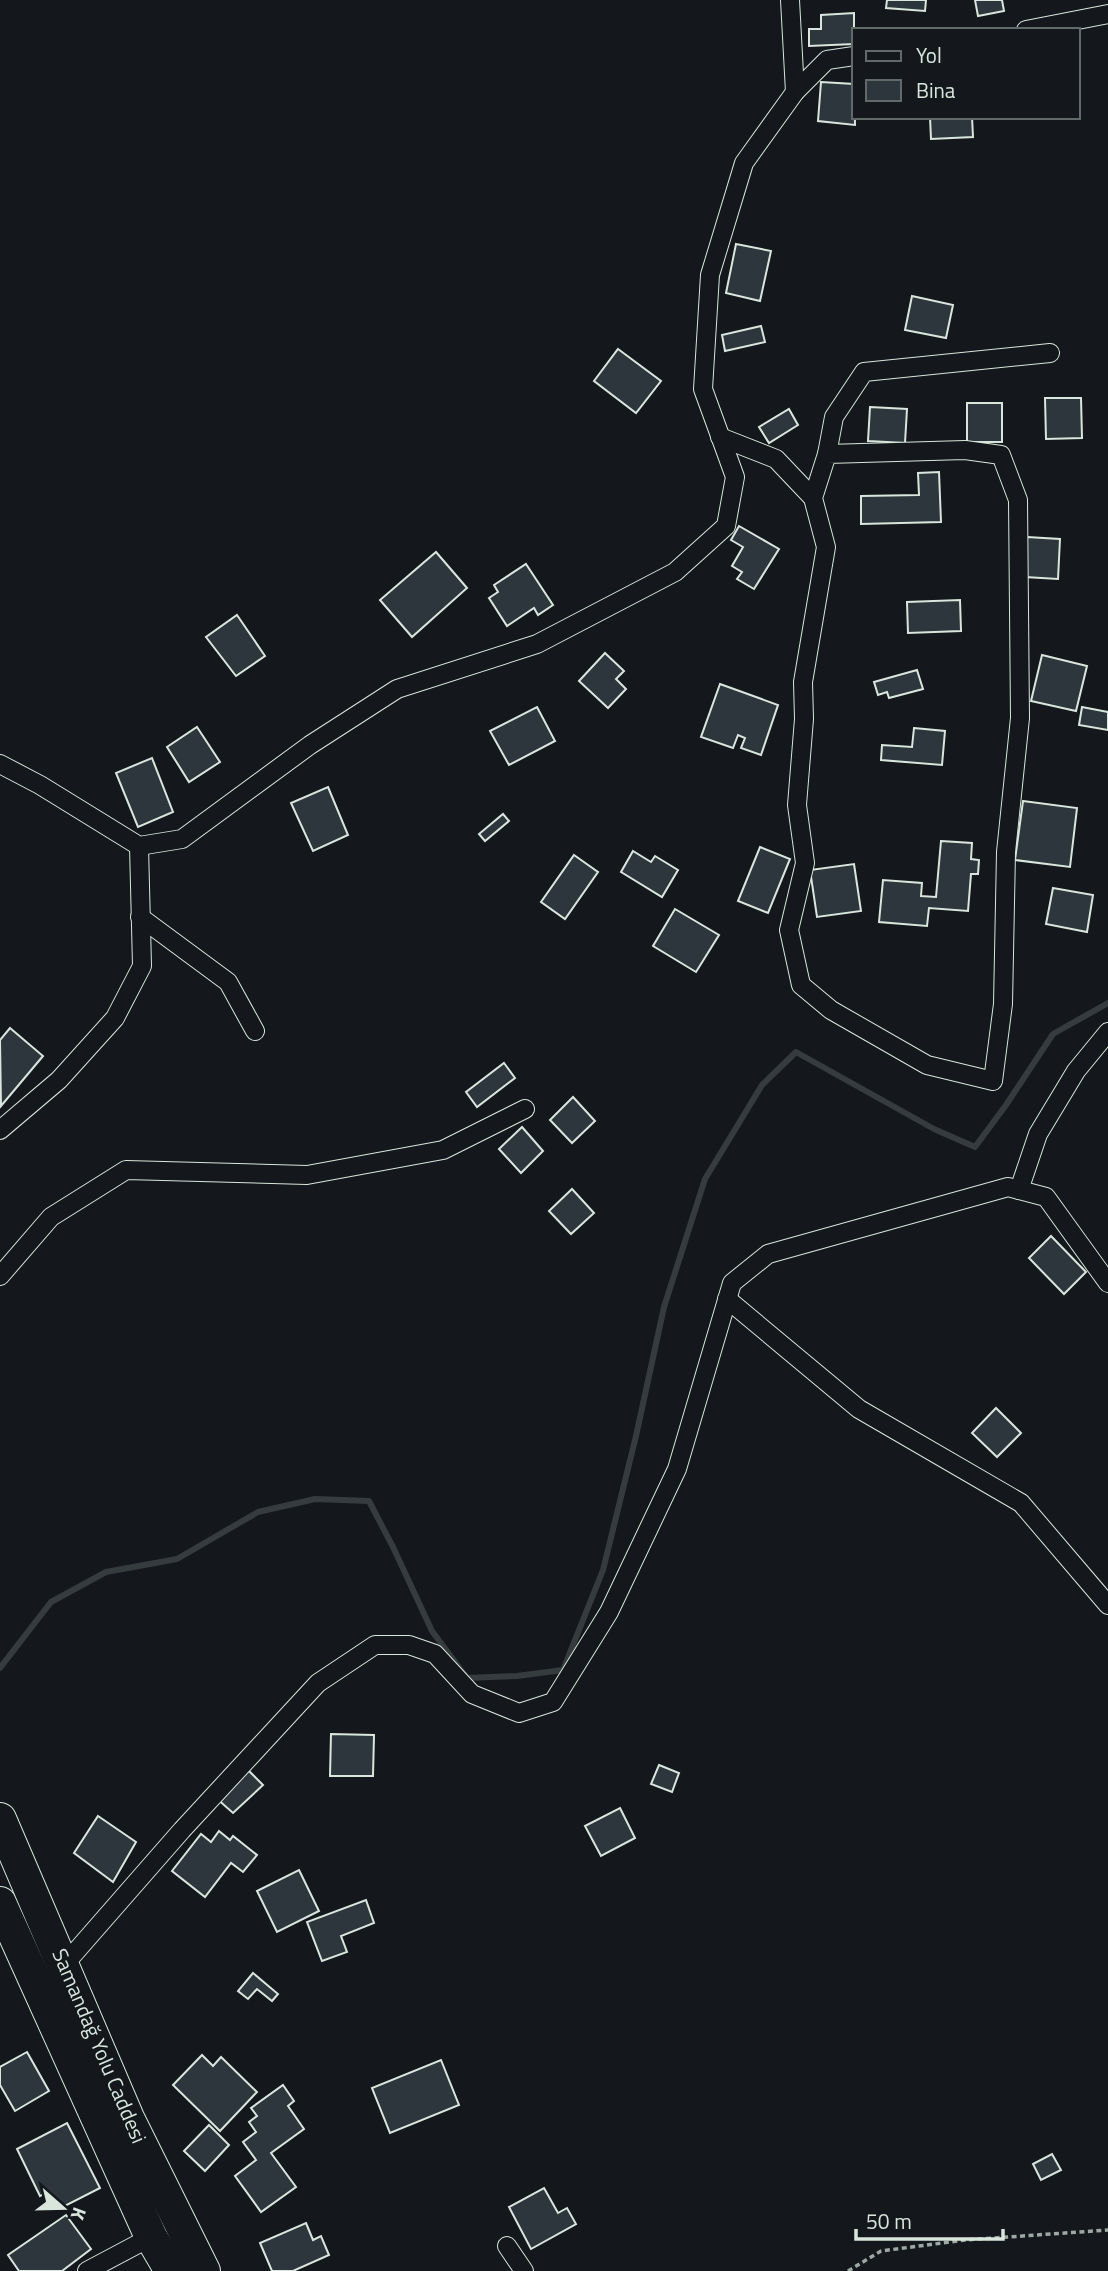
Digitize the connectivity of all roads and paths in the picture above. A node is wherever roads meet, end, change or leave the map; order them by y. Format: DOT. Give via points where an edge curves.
graph roads {
  1 [pos="790,0"];
  2 [pos="1108,14"];
  3 [pos="1036,28"];
  4 [pos="852,56"];
  5 [pos="795,92"];
  6 [pos="1051,353"];
  7 [pos="720,437"];
  8 [pos="827,454"];
  9 [pos="813,498"];
  10 [pos="0,764"];
  11 [pos="139,846"];
  12 [pos="140,917"];
  13 [pos="255,1031"];
  14 [pos="1108,1032"];
  15 [pos="525,1108"];
  16 [pos="0,1130"];
  17 [pos="1019,1190"];
  18 [pos="0,1276"];
  19 [pos="1108,1283"];
  20 [pos="727,1299"];
  21 [pos="1108,1605"];
  22 [pos="0,1819"];
  23 [pos="0,1903"];
  24 [pos="64,1965"];
  25 [pos="1108,2230"];
  26 [pos="151,2236"];
  27 [pos="507,2246"];
  28 [pos="87,2271"];
  29 [pos="171,2271"];
  30 [pos="204,2271"];
  31 [pos="524,2271"];
  32 [pos="848,2271"];
  1 -- 5 [label="street"];
  2 -- 3 [label="street"];
  4 -- 5 [label="street" via="827,60"];
  5 -- 7 [label="street" via="744,163 710,275 703,389"];
  6 -- 8 [label="street" via="864,372 834,417"];
  7 -- 9 [label="street" via="776,459"];
  7 -- 11 [label="street" via="735,477 726,526 675,572 537,644 397,689 310,745 182,839"];
  8 -- 9 [label="street"];
  8 -- 9 [label="street" via="965,450 1001,454 1018,500 1020,718 1006,852 1003,1004 993,1081 928,1065 831,1010 801,985 789,930 805,863 797,805 803,682 826,547"];
  10 -- 11 [label="street"];
  11 -- 12 [label="street"];
  12 -- 13 [label="street" via="228,982"];
  12 -- 16 [label="street" via="142,966 115,1018 59,1080"];
  14 -- 17 [label="street" via="1076,1071 1038,1133"];
  15 -- 18 [label="street" via="443,1150 307,1175 126,1170 51,1217"];
  17 -- 19 [label="street" via="1046,1197"];
  17 -- 20 [label="street" via="1008,1187 768,1254 732,1283"];
  20 -- 21 [label="street" via="859,1409 1021,1503"];
  20 -- 24 [label="street" via="677,1469 609,1612 553,1702 519,1713 472,1694 435,1654 409,1645 375,1645 318,1683"];
  22 -- 24 [label="highway, Samandağ Yolu Caddesi"];
  23 -- 26 [label="highway, Samandağ Yolu Caddesi"];
  24 -- 30 [label="highway, Samandağ Yolu Caddesi" via="128,2118"];
  25 -- 32 [label="path" via="881,2251"];
  26 -- 28 [label="street"];
  26 -- 29 [label="highway, Samandağ Yolu Caddesi"];
  27 -- 31 [label="street"];
}
